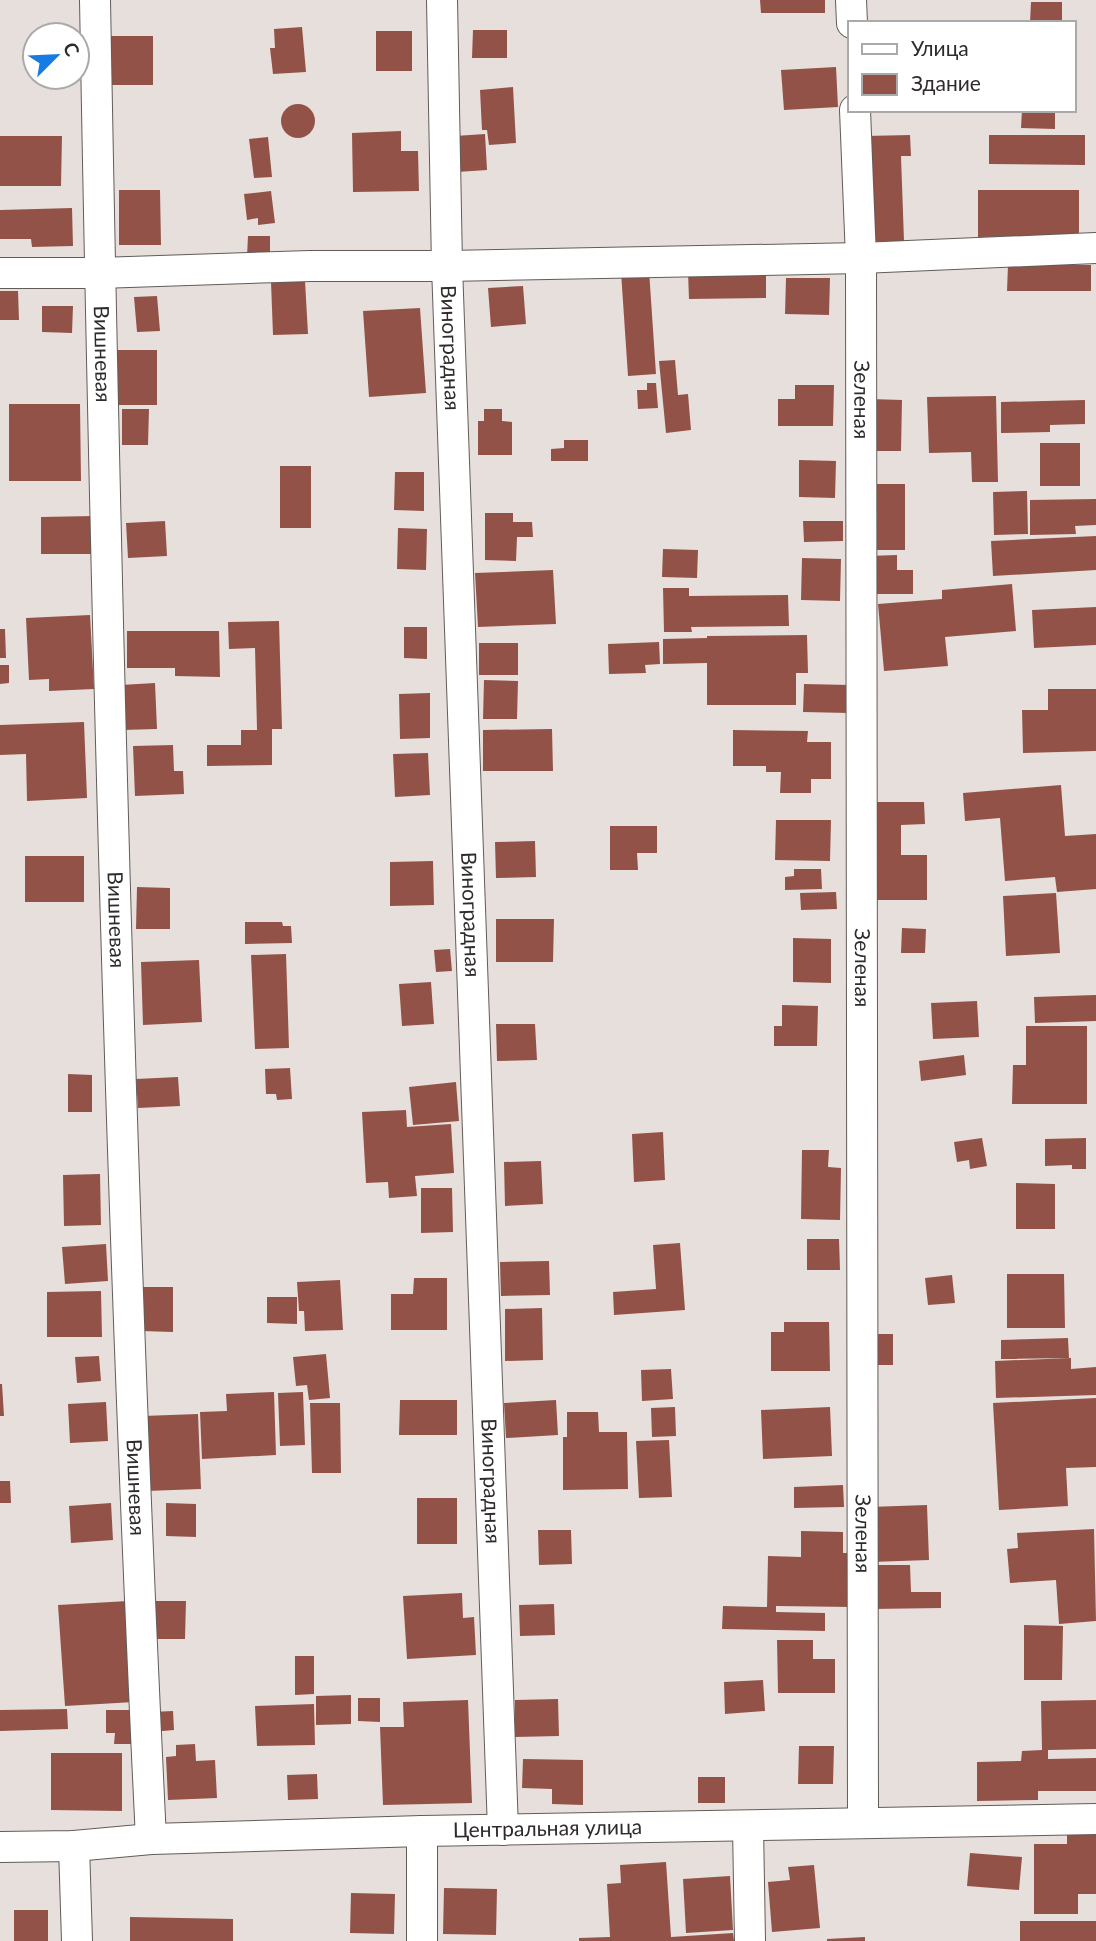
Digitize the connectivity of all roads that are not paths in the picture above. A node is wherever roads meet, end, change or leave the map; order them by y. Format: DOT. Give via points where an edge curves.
graph roads {
  1 [pos="95,0"];
  2 [pos="442,0"];
  3 [pos="851,0"];
  4 [pos="852,21"];
  5 [pos="855,112"];
  6 [pos="1096,248"];
  7 [pos="861,258"];
  8 [pos="447,267"];
  9 [pos="0,273"];
  10 [pos="99,273"];
  11 [pos="1096,1819"];
  12 [pos="863,1823"];
  13 [pos="748,1826"];
  14 [pos="503,1830"];
  15 [pos="422,1831"];
  16 [pos="151,1839"];
  17 [pos="74,1846"];
  18 [pos="0,1847"];
  19 [pos="77,1941"];
  20 [pos="422,1941"];
  21 [pos="750,1941"];
  1 -- 10 [label="street, Вишневая"];
  2 -- 8 [label="street, Виноградная"];
  3 -- 4 [label="street"];
  5 -- 7 [label="street, Зеленая"];
  6 -- 7 [label="street"];
  7 -- 8 [label="street"];
  7 -- 12 [label="street, Зеленая"];
  8 -- 10 [label="street"];
  8 -- 14 [label="street, Виноградная"];
  9 -- 10 [label="street"];
  10 -- 16 [label="street, Вишневая" via="133,1433"];
  11 -- 12 [label="street, Центральная улица"];
  12 -- 13 [label="street, Центральная улица"];
  13 -- 14 [label="street, Центральная улица"];
  13 -- 21 [label="street"];
  14 -- 15 [label="street, Центральная улица"];
  15 -- 16 [label="street, Центральная улица"];
  15 -- 20 [label="street"];
  16 -- 17 [label="street, Центральная улица"];
  17 -- 18 [label="street, Центральная улица"];
  17 -- 19 [label="street"];
}
